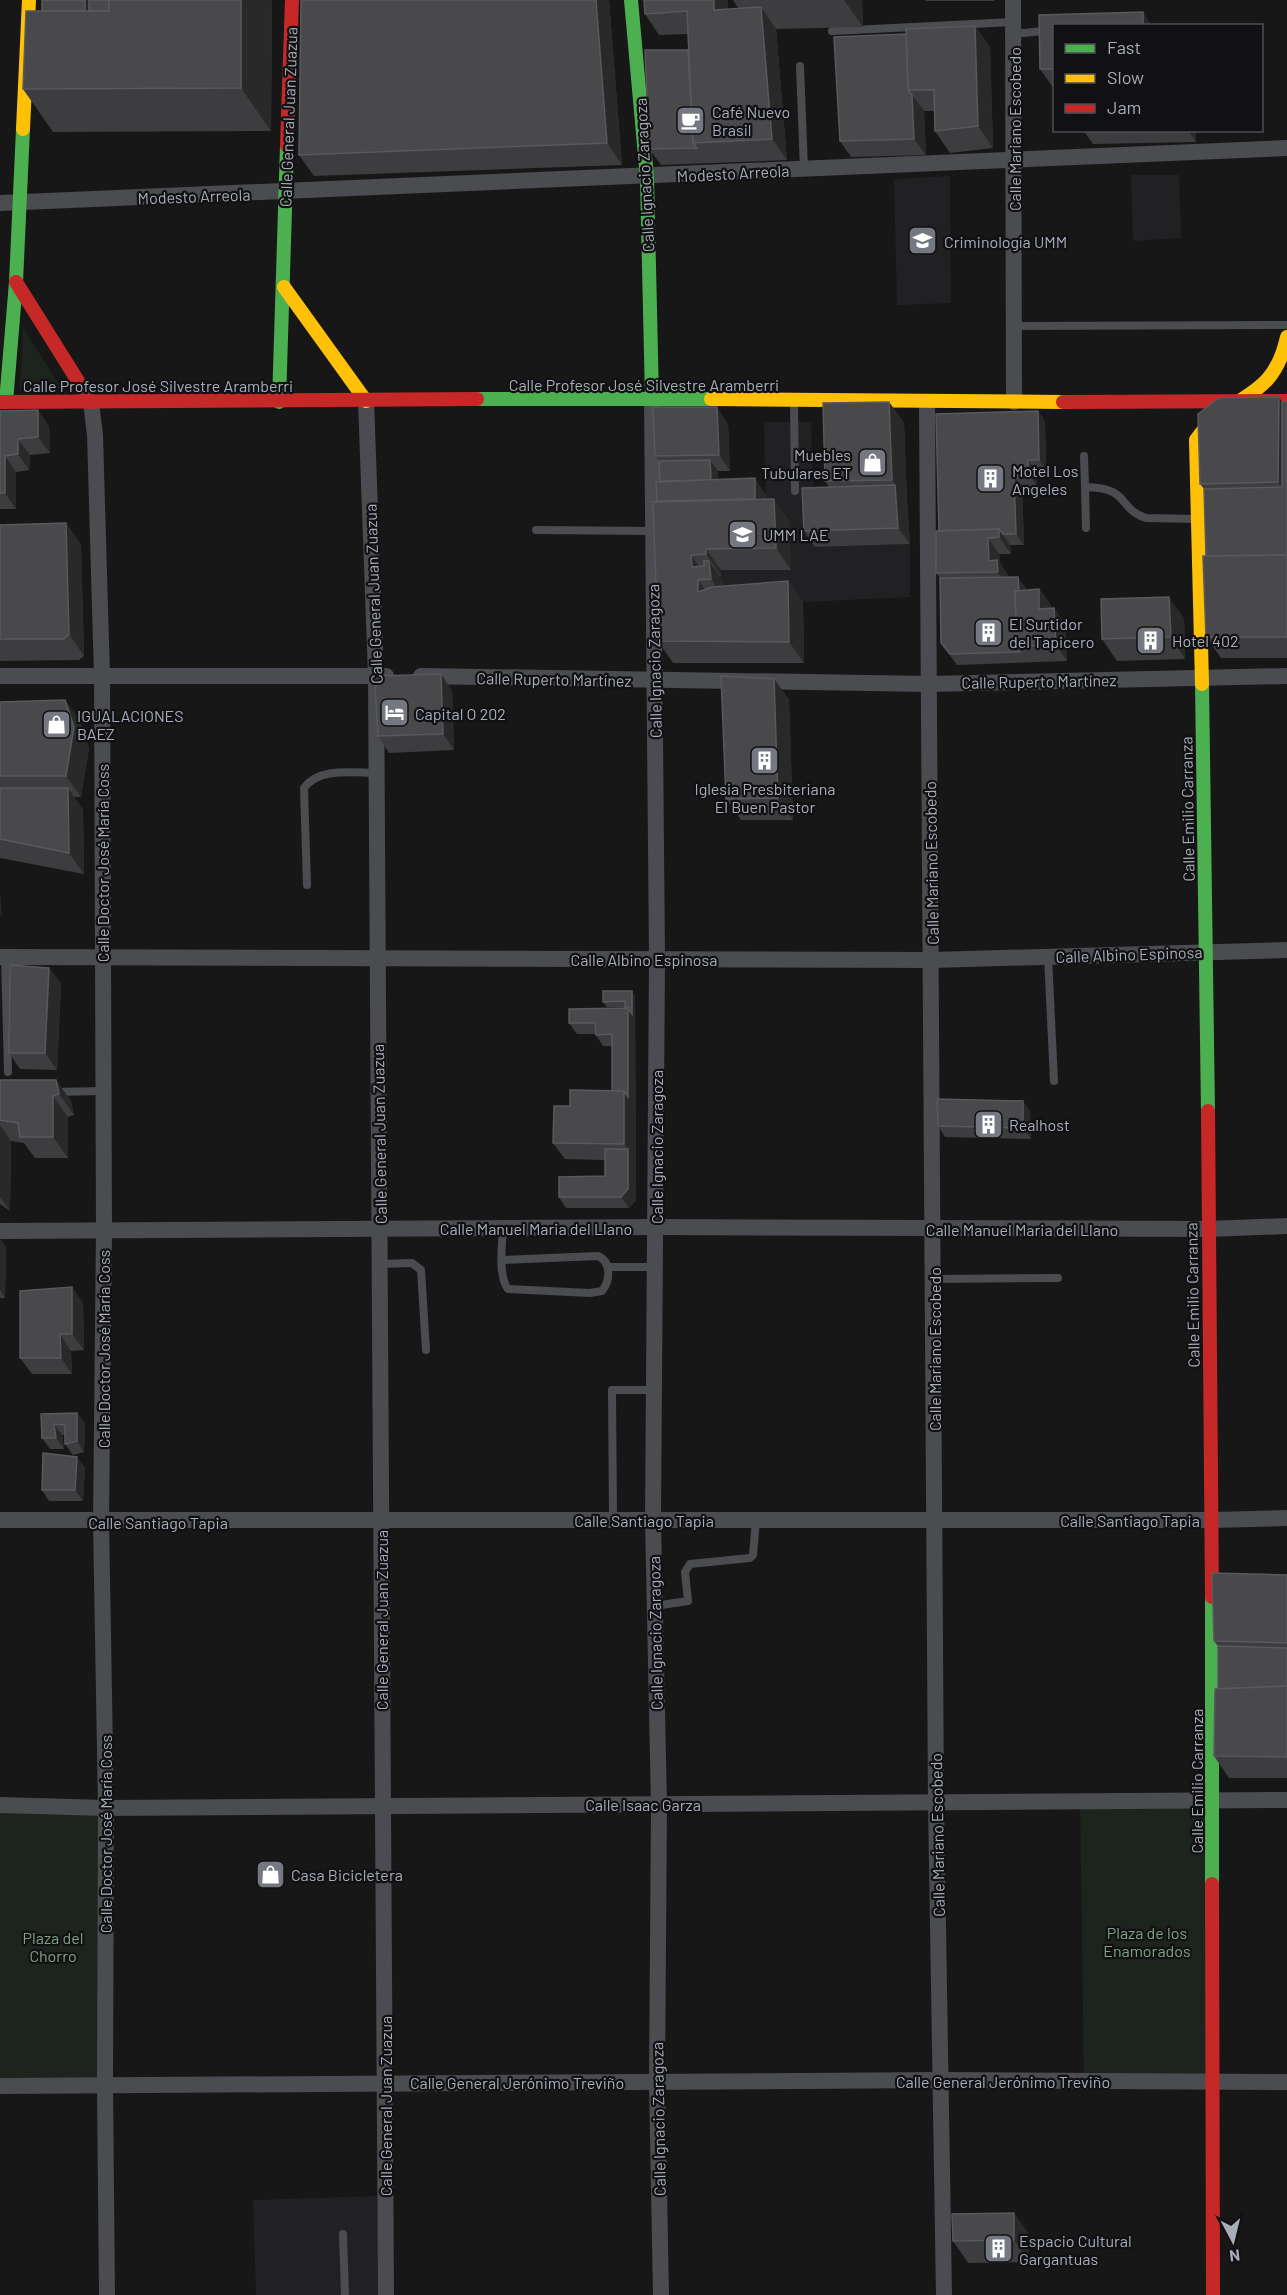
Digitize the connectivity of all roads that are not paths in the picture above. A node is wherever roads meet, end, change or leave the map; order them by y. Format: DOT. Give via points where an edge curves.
graph roads {
  1 [pos="29,0"];
  2 [pos="292,0"];
  3 [pos="631,0"];
  4 [pos="1013,0"];
  5 [pos="1013,28"];
  6 [pos="1053,30"];
  7 [pos="832,31"];
  8 [pos="800,66"];
  9 [pos="1287,148"];
  10 [pos="1014,159"];
  11 [pos="804,170"];
  12 [pos="647,178"];
  13 [pos="286,193"];
  14 [pos="0,203"];
  15 [pos="20,203"];
  16 [pos="16,282"];
  17 [pos="284,287"];
  18 [pos="1287,325"];
  19 [pos="1013,326"];
  20 [pos="1287,337"];
  21 [pos="652,398"];
  22 [pos="366,401"];
  23 [pos="794,401"];
  24 [pos="1244,401"];
  25 [pos="1287,401"];
  26 [pos="3,402"];
  27 [pos="91,402"];
  28 [pos="279,402"];
  29 [pos="1014,402"];
  30 [pos="927,403"];
  31 [pos="1084,456"];
  32 [pos="1085,488"];
  33 [pos="795,491"];
  34 [pos="1198,519"];
  35 [pos="1086,528"];
  36 [pos="536,530"];
  37 [pos="653,531"];
  38 [pos="376,675"];
  39 [pos="1287,675"];
  40 [pos="0,676"];
  41 [pos="102,676"];
  42 [pos="1201,677"];
  43 [pos="655,681"];
  44 [pos="929,684"];
  45 [pos="376,773"];
  46 [pos="307,885"];
  47 [pos="1287,950"];
  48 [pos="1207,952"];
  49 [pos="3,957"];
  50 [pos="102,957"];
  51 [pos="1048,957"];
  52 [pos="376,958"];
  53 [pos="657,959"];
  54 [pos="932,960"];
  55 [pos="8,1072"];
  56 [pos="1054,1081"];
  57 [pos="102,1091"];
  58 [pos="43,1093"];
  59 [pos="1287,1226"];
  60 [pos="655,1227"];
  61 [pos="380,1228"];
  62 [pos="502,1228"];
  63 [pos="1208,1229"];
  64 [pos="104,1230"];
  65 [pos="934,1230"];
  66 [pos="0,1231"];
  67 [pos="503,1260"];
  68 [pos="381,1264"];
  69 [pos="608,1267"];
  70 [pos="656,1267"];
  71 [pos="1058,1278"];
  72 [pos="934,1279"];
  73 [pos="426,1350"];
  74 [pos="655,1390"];
  75 [pos="1287,1518"];
  76 [pos="934,1519"];
  77 [pos="0,1520"];
  78 [pos="613,1520"];
  79 [pos="653,1520"];
  80 [pos="756,1520"];
  81 [pos="1212,1520"];
  82 [pos="381,1521"];
  83 [pos="101,1522"];
  84 [pos="654,1606"];
  85 [pos="1287,1800"];
  86 [pos="936,1802"];
  87 [pos="1212,1802"];
  88 [pos="658,1804"];
  89 [pos="0,1805"];
  90 [pos="381,1806"];
  91 [pos="106,1808"];
  92 [pos="942,2080"];
  93 [pos="385,2082"];
  94 [pos="657,2082"];
  95 [pos="1212,2082"];
  96 [pos="1287,2082"];
  97 [pos="105,2085"];
  98 [pos="0,2086"];
  99 [pos="343,2234"];
  100 [pos="107,2295"];
  101 [pos="345,2295"];
  102 [pos="386,2295"];
  103 [pos="661,2295"];
  104 [pos="944,2295"];
  105 [pos="1213,2295"];
  1 -- 15 [label="street"];
  2 -- 13 [label="street, Calle General Juan Zuazua"];
  3 -- 12 [label="street, Calle Ignacio Zaragoza"];
  4 -- 5 [label="street, Calle Mariano Escobedo"];
  5 -- 6 [label="lane"];
  5 -- 7 [label="lane"];
  5 -- 10 [label="street, Calle Mariano Escobedo"];
  8 -- 11 [label="lane"];
  9 -- 10 [label="street, Modesto Arreola"];
  10 -- 11 [label="street, Modesto Arreola"];
  10 -- 19 [label="street, Calle Mariano Escobedo"];
  11 -- 12 [label="street, Modesto Arreola"];
  12 -- 13 [label="street, Modesto Arreola"];
  12 -- 21 [label="street, Calle Ignacio Zaragoza"];
  13 -- 15 [label="street, Modesto Arreola"];
  13 -- 17 [label="street, Calle General Juan Zuazua"];
  14 -- 15 [label="street, Modesto Arreola"];
  15 -- 16 [label="street"];
  16 -- 26 [label="street"];
  16 -- 27 [label="street"];
  17 -- 22 [label="street"];
  17 -- 28 [label="street, Calle General Juan Zuazua"];
  18 -- 19 [label="lane"];
  19 -- 29 [label="street, Calle Mariano Escobedo"];
  20 -- 24 [label="street, Calle Emilio Carranza" via="1279,371"];
  21 -- 22 [label="street, Calle Profesor José Silvestre Aramberri"];
  21 -- 23 [label="street, Calle Profesor José Silvestre Aramberri"];
  21 -- 37 [label="street, Calle Ignacio Zaragoza"];
  22 -- 28 [label="street, Calle Profesor José Silvestre Aramberri"];
  22 -- 38 [label="street, Calle General Juan Zuazua"];
  23 -- 30 [label="street, Calle Profesor José Silvestre Aramberri"];
  23 -- 33 [label="lane"];
  24 -- 25 [label="street, Calle Profesor José Silvestre Aramberri"];
  24 -- 29 [label="street, Calle Profesor José Silvestre Aramberri"];
  24 -- 34 [label="street, Calle Emilio Carranza" via="1216,415 1196,440"];
  26 -- 27 [label="street, Calle Profesor José Silvestre Aramberri"];
  27 -- 28 [label="street, Calle Profesor José Silvestre Aramberri"];
  27 -- 41 [label="street, Calle Doctor José María Coss"];
  29 -- 30 [label="street, Calle Profesor José Silvestre Aramberri"];
  30 -- 44 [label="street, Calle Mariano Escobedo"];
  31 -- 32 [label="lane"];
  32 -- 34 [label="lane" via="1110,489 1137,516"];
  32 -- 35 [label="lane"];
  34 -- 42 [label="street, Calle Emilio Carranza"];
  36 -- 37 [label="lane"];
  37 -- 43 [label="street, Calle Ignacio Zaragoza"];
  38 -- 41 [label="street, Calle Ruperto Martínez"];
  38 -- 43 [label="street, Calle Ruperto Martínez"];
  38 -- 45 [label="street, Calle General Juan Zuazua"];
  39 -- 42 [label="street, Calle Ruperto Martínez"];
  40 -- 41 [label="street, Calle Ruperto Martínez"];
  41 -- 50 [label="street, Calle Doctor José María Coss"];
  42 -- 44 [label="street, Calle Ruperto Martínez"];
  42 -- 48 [label="street, Calle Emilio Carranza"];
  43 -- 44 [label="street, Calle Ruperto Martínez"];
  43 -- 53 [label="street, Calle Ignacio Zaragoza"];
  44 -- 54 [label="street, Calle Mariano Escobedo"];
  45 -- 46 [label="lane" via="326,774 311,778 304,788"];
  45 -- 52 [label="street, Calle General Juan Zuazua"];
  47 -- 48 [label="street, Calle Albino Espinosa"];
  48 -- 51 [label="street, Calle Albino Espinosa"];
  48 -- 63 [label="street, Calle Emilio Carranza"];
  49 -- 50 [label="street, Calle Albino Espinosa"];
  49 -- 55 [label="lane"];
  50 -- 52 [label="street, Calle Albino Espinosa"];
  50 -- 57 [label="street, Calle Doctor José María Coss"];
  51 -- 54 [label="street, Calle Albino Espinosa"];
  51 -- 56 [label="lane"];
  52 -- 53 [label="street, Calle Albino Espinosa"];
  52 -- 61 [label="street, Calle General Juan Zuazua"];
  53 -- 54 [label="street, Calle Albino Espinosa"];
  53 -- 60 [label="street, Calle Ignacio Zaragoza"];
  54 -- 65 [label="street, Calle Mariano Escobedo"];
  57 -- 58 [label="lane"];
  57 -- 64 [label="street, Calle Doctor José María Coss"];
  59 -- 63 [label="street, Calle Manuel Maria del Llano"];
  60 -- 62 [label="street, Calle Manuel Maria del Llano"];
  60 -- 65 [label="street, Calle Manuel Maria del Llano"];
  60 -- 70 [label="street, Calle Ignacio Zaragoza"];
  61 -- 62 [label="street, Calle Manuel Maria del Llano"];
  61 -- 64 [label="street, Calle Manuel Maria del Llano"];
  61 -- 68 [label="street, Calle General Juan Zuazua"];
  62 -- 67 [label="lane"];
  63 -- 65 [label="street, Calle Manuel Maria del Llano"];
  63 -- 81 [label="street, Calle Emilio Carranza"];
  64 -- 66 [label="street, Calle Manuel Maria del Llano"];
  64 -- 83 [label="street, Calle Doctor José María Coss"];
  65 -- 72 [label="street, Calle Mariano Escobedo"];
  67 -- 69 [label="lane" via="593,1255 602,1257"];
  67 -- 69 [label="lane" via="505,1284 515,1290 598,1292 607,1284"];
  68 -- 73 [label="lane" via="412,1263 423,1275"];
  68 -- 82 [label="street, Calle General Juan Zuazua"];
  69 -- 70 [label="lane"];
  70 -- 74 [label="street, Calle Ignacio Zaragoza"];
  71 -- 72 [label="lane"];
  72 -- 76 [label="street, Calle Mariano Escobedo"];
  74 -- 78 [label="lane" via="612,1390"];
  74 -- 79 [label="street, Calle Ignacio Zaragoza"];
  75 -- 81 [label="street, Calle Santiago Tapia"];
  76 -- 80 [label="street, Calle Santiago Tapia"];
  76 -- 81 [label="street, Calle Santiago Tapia"];
  76 -- 86 [label="street, Calle Mariano Escobedo"];
  77 -- 83 [label="street, Calle Santiago Tapia"];
  78 -- 79 [label="street, Calle Santiago Tapia"];
  78 -- 82 [label="street, Calle Santiago Tapia"];
  79 -- 80 [label="street, Calle Santiago Tapia"];
  79 -- 84 [label="street, Calle Ignacio Zaragoza"];
  80 -- 84 [label="lane" via="750,1558 690,1564 685,1572 688,1601"];
  81 -- 87 [label="street, Calle Emilio Carranza"];
  82 -- 83 [label="street, Calle Santiago Tapia"];
  82 -- 90 [label="street, Calle General Juan Zuazua"];
  83 -- 91 [label="street, Calle Doctor José María Coss"];
  84 -- 88 [label="street, Calle Ignacio Zaragoza"];
  85 -- 87 [label="street, Calle Isaac Garza"];
  86 -- 87 [label="street, Calle Isaac Garza"];
  86 -- 88 [label="street, Calle Isaac Garza"];
  86 -- 92 [label="street, Calle Mariano Escobedo"];
  87 -- 95 [label="street, Calle Emilio Carranza"];
  88 -- 90 [label="street, Calle Isaac Garza"];
  88 -- 94 [label="street, Calle Ignacio Zaragoza"];
  89 -- 91 [label="street, Calle Isaac Garza"];
  90 -- 91 [label="street, Calle Isaac Garza"];
  90 -- 93 [label="street, Calle General Juan Zuazua"];
  91 -- 97 [label="street, Calle Doctor José María Coss"];
  92 -- 94 [label="street, Calle General Jerónimo Treviño"];
  92 -- 95 [label="street, Calle General Jerónimo Treviño"];
  92 -- 104 [label="street, Calle Mariano Escobedo"];
  93 -- 94 [label="street, Calle General Jerónimo Treviño"];
  93 -- 97 [label="street, Calle General Jerónimo Treviño"];
  93 -- 102 [label="street, Calle General Juan Zuazua"];
  94 -- 103 [label="street, Calle Ignacio Zaragoza"];
  95 -- 96 [label="street, Calle General Jerónimo Treviño"];
  95 -- 105 [label="street, Calle Emilio Carranza"];
  97 -- 98 [label="street, Calle General Jerónimo Treviño"];
  97 -- 100 [label="street, Calle Doctor José María Coss"];
  99 -- 101 [label="lane"];
}
